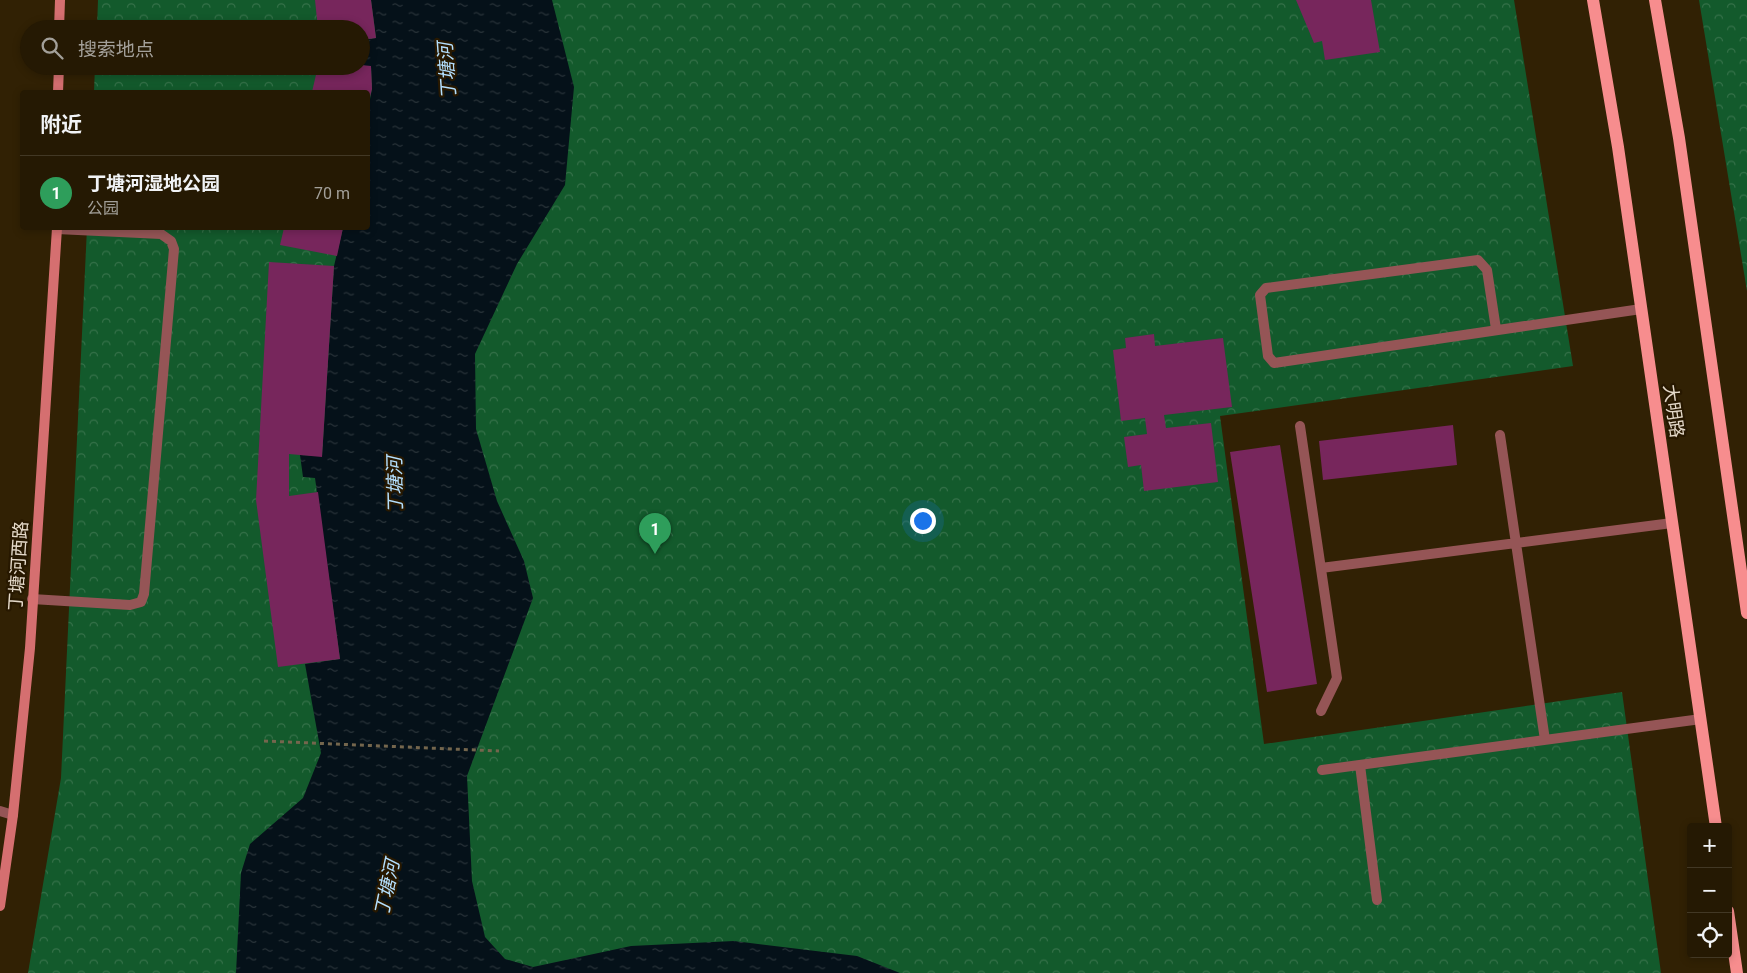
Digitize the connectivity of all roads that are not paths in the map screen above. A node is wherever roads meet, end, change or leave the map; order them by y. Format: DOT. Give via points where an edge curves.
graph roads {
  1 [pos="60,0"];
  2 [pos="1593,0"];
  3 [pos="1655,0"];
  4 [pos="59,20"];
  5 [pos="58,75"];
  6 [pos="58,90"];
  7 [pos="57,230"];
  8 [pos="92,230"];
  9 [pos="1641,309"];
  10 [pos="1496,329"];
  11 [pos="1300,426"];
  12 [pos="1500,435"];
  13 [pos="1672,523"];
  14 [pos="1515,542"];
  15 [pos="1321,568"];
  16 [pos="32,599"];
  17 [pos="1747,612"];
  18 [pos="1320,711"];
  19 [pos="1701,718"];
  20 [pos="1545,740"];
  21 [pos="1360,765"];
  22 [pos="1322,770"];
  23 [pos="0,811"];
  24 [pos="13,815"];
  25 [pos="1715,823"];
  26 [pos="1377,900"];
  27 [pos="0,906"];
  28 [pos="1728,913"];
  29 [pos="1737,973"];
  1 -- 4 [label="street"];
  2 -- 9 [label="main road, 大明路"];
  3 -- 17 [label="main road" via="1680,147"];
  5 -- 6 [label="street"];
  7 -- 16 [label="street, 丁塘河西路"];
  8 -- 16 [label="street" via="161,234 171,241 174,249 144,594 141,602 130,605"];
  9 -- 10 [label="street"];
  9 -- 13 [label="main road, 大明路"];
  10 -- 10 [label="street" via="1487,270 1478,260 1266,288 1260,296 1268,356 1274,363"];
  11 -- 15 [label="street"];
  12 -- 14 [label="street"];
  13 -- 14 [label="street"];
  13 -- 19 [label="main road, 大明路"];
  14 -- 15 [label="street"];
  14 -- 20 [label="street"];
  15 -- 18 [label="street" via="1337,678"];
  16 -- 24 [label="street, 丁塘河西路"];
  19 -- 20 [label="street"];
  19 -- 25 [label="main road, 大明路"];
  20 -- 21 [label="street"];
  21 -- 22 [label="street"];
  21 -- 26 [label="street"];
  23 -- 24 [label="street"];
  24 -- 27 [label="street, 丁塘河西路"];
  28 -- 29 [label="main road"];
}
